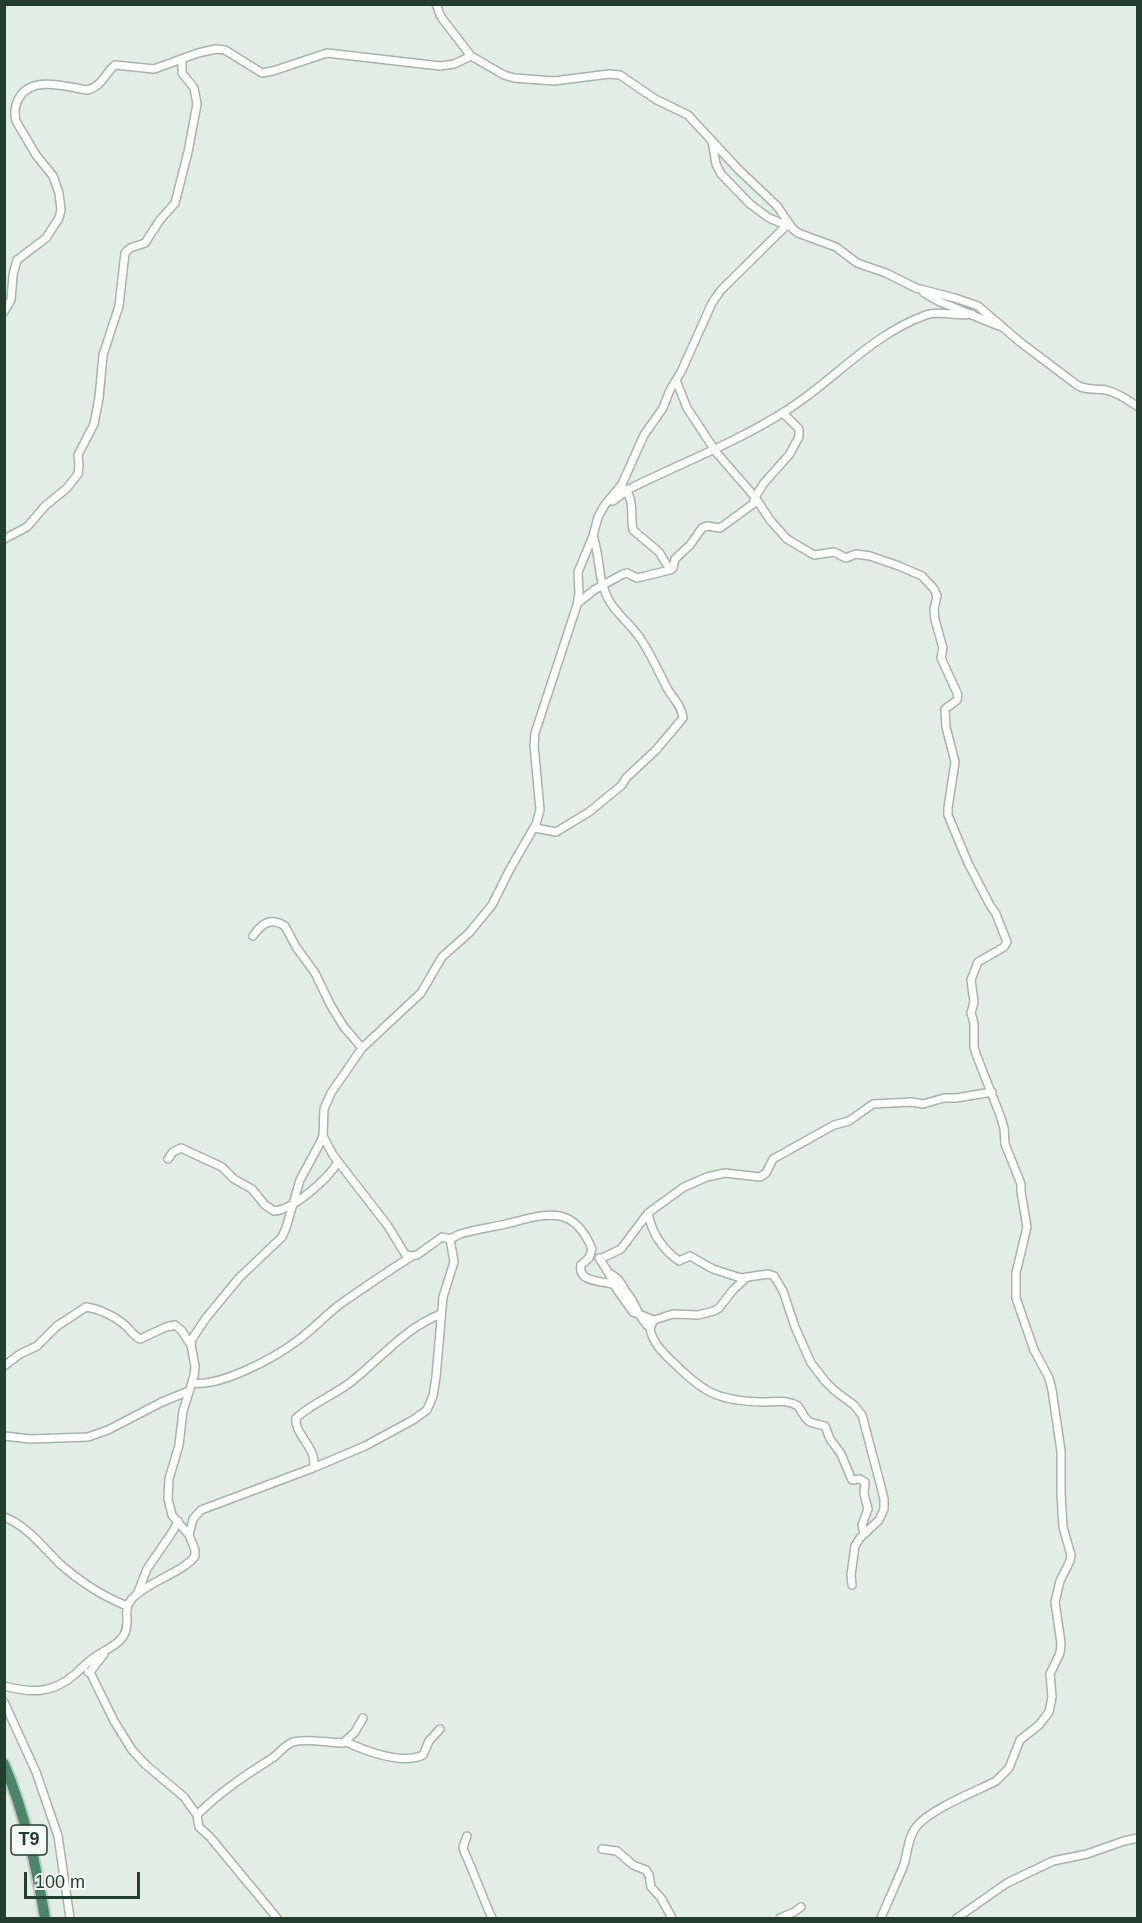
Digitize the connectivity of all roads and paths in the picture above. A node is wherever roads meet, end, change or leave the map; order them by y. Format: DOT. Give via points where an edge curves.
graph roads {
  1 [pos="436,4"];
  2 [pos="471,56"];
  3 [pos="182,59"];
  4 [pos="712,141"];
  5 [pos="789,226"];
  6 [pos="916,288"];
  7 [pos="4,312"];
  8 [pos="972,314"];
  9 [pos="1010,332"];
  10 [pos="676,380"];
  11 [pos="1137,407"];
  12 [pos="783,413"];
  13 [pos="714,450"];
  14 [pos="623,489"];
  15 [pos="755,496"];
  16 [pos="593,536"];
  17 [pos="4,539"];
  18 [pos="670,570"];
  19 [pos="603,585"];
  20 [pos="577,605"];
  21 [pos="534,828"];
  22 [pos="253,936"];
  23 [pos="362,1048"];
  24 [pos="992,1092"];
  25 [pos="323,1136"];
  26 [pos="168,1159"];
  27 [pos="338,1162"];
  28 [pos="293,1204"];
  29 [pos="648,1213"];
  30 [pos="450,1239"];
  31 [pos="592,1249"];
  32 [pos="412,1256"];
  33 [pos="600,1259"];
  34 [pos="608,1272"];
  35 [pos="746,1278"];
  36 [pos="614,1284"];
  37 [pos="624,1290"];
  38 [pos="441,1314"];
  39 [pos="641,1316"];
  40 [pos="654,1320"];
  41 [pos="650,1328"];
  42 [pos="190,1345"];
  43 [pos="4,1366"];
  44 [pos="191,1387"];
  45 [pos="4,1436"];
  46 [pos="313,1468"];
  47 [pos="4,1517"];
  48 [pos="178,1521"];
  49 [pos="864,1534"];
  50 [pos="189,1535"];
  51 [pos="852,1585"];
  52 [pos="138,1593"];
  53 [pos="127,1606"];
  54 [pos="107,1649"];
  55 [pos="79,1671"];
  56 [pos="90,1672"];
  57 [pos="4,1686"];
  58 [pos="4,1702"];
  59 [pos="363,1718"];
  60 [pos="440,1729"];
  61 [pos="346,1742"];
  62 [pos="4,1764"];
  63 [pos="197,1815"];
  64 [pos="467,1836"];
  65 [pos="1137,1838"];
  66 [pos="602,1849"];
  67 [pos="801,1907"];
  68 [pos="45,1918"];
  69 [pos="69,1918"];
  70 [pos="277,1918"];
  71 [pos="492,1918"];
  72 [pos="672,1918"];
  73 [pos="780,1918"];
  74 [pos="881,1918"];
  75 [pos="957,1918"];
  1 -- 2 [label="street" via="441,17"];
  2 -- 3 [label="street" via="440,66 327,53 266,73 221,49"];
  2 -- 4 [label="street" via="514,78 554,81 623,75 655,99 688,116"];
  3 -- 7 [label="street" via="154,69 115,65 93,89 41,84 21,94 16,121 53,176 61,210 46,238 17,260 11,300"];
  3 -- 17 [label="street" via="182,73 195,89 197,104 182,178 174,206 145,243 125,253 119,306 103,355 94,424 78,455 78,474 27,527"];
  4 -- 5 [label="street" via="777,206"];
  4 -- 5 [label="street" via="721,174 750,204"];
  5 -- 6 [label="street" via="836,247 857,263"];
  5 -- 10 [label="street" via="716,295"];
  6 -- 8 [label="street"];
  6 -- 9 [label="street" via="978,306"];
  8 -- 9 [label="street"];
  8 -- 12 [label="street" via="930,314 887,335"];
  9 -- 11 [label="street" via="1083,389 1116,393"];
  10 -- 13 [label="street" via="687,408"];
  10 -- 14 [label="street" via="644,435"];
  12 -- 13 [label="street"];
  12 -- 15 [label="street" via="799,429 799,437"];
  13 -- 14 [label="street"];
  13 -- 15 [label="street"];
  14 -- 16 [label="street" via="600,513"];
  14 -- 18 [label="street" via="632,505 633,530 659,552"];
  15 -- 18 [label="street" via="751,505 720,528 702,528"];
  15 -- 24 [label="street" via="787,539 813,555 834,552 846,558 856,554 870,556 922,576 937,592 934,609 943,644 941,658 958,695 945,709 955,762 948,815 1007,942 978,962 971,980 974,1047"];
  16 -- 19 [label="street"];
  16 -- 20 [label="street" via="578,572"];
  18 -- 19 [label="street" via="637,578 625,573"];
  19 -- 20 [label="street"];
  19 -- 21 [label="street" via="612,605 642,640 683,718 622,786 590,812 556,832"];
  20 -- 21 [label="street" via="535,733 540,810"];
  21 -- 23 [label="street" via="492,905 442,957 421,993"];
  22 -- 23 [label="street" via="269,921 285,926 315,973 330,1006"];
  23 -- 25 [label="street" via="327,1101 322,1118"];
  24 -- 29 [label="street" via="923,1104 873,1104 849,1121 834,1125 773,1159 760,1177 718,1174 684,1187"];
  24 -- 74 [label="street" via="1005,1144 1020,1179 1027,1221 1016,1273 1016,1298 1034,1350 1049,1378 1059,1434 1063,1527 1071,1555 1055,1602 1060,1653 1050,1674 1051,1704 1046,1717 1020,1740 1009,1767 996,1781 947,1805 915,1828"];
  25 -- 27 [label="street"];
  25 -- 28 [label="street" via="300,1180"];
  26 -- 28 [label="street" via="181,1149 222,1167 269,1209 278,1211"];
  27 -- 28 [label="street" via="329,1176"];
  27 -- 32 [label="street" via="405,1254"];
  28 -- 42 [label="street" via="282,1237 228,1291 195,1332"];
  29 -- 33 [label="street" via="621,1248"];
  29 -- 35 [label="street" via="656,1239 679,1261 690,1256 713,1269"];
  30 -- 31 [label="street" via="460,1233 554,1214 574,1223"];
  30 -- 32 [label="street" via="438,1239"];
  30 -- 38 [label="street" via="454,1262 442,1297"];
  31 -- 33 [label="street"];
  31 -- 36 [label="street" via="580,1268 582,1274"];
  32 -- 44 [label="street" via="345,1301 280,1352 223,1380"];
  33 -- 34 [label="street"];
  34 -- 36 [label="street"];
  34 -- 37 [label="street"];
  35 -- 40 [label="street" via="714,1311 673,1314"];
  35 -- 49 [label="street" via="768,1274 781,1284 811,1363 862,1415 884,1499 879,1520"];
  36 -- 37 [label="street"];
  36 -- 39 [label="street" via="633,1312"];
  37 -- 39 [label="street"];
  38 -- 46 [label="street" via="436,1377 427,1410 365,1446"];
  38 -- 46 [label="street" via="410,1330 350,1383 296,1418 314,1459"];
  39 -- 40 [label="street"];
  39 -- 41 [label="street"];
  40 -- 41 [label="street"];
  41 -- 49 [label="street" via="663,1353 706,1391 734,1400 791,1402 808,1422 825,1426 852,1480 865,1482 868,1509 862,1525"];
  42 -- 43 [label="street" via="175,1325 140,1339 112,1316 86,1307 37,1346"];
  42 -- 44 [label="street" via="195,1366"];
  44 -- 45 [label="street" via="88,1437"];
  44 -- 48 [label="street" via="168,1488 169,1508"];
  46 -- 50 [label="street" via="201,1510"];
  47 -- 53 [label="street" via="18,1524 77,1577"];
  48 -- 50 [label="street"];
  48 -- 52 [label="street" via="147,1569"];
  49 -- 51 [label="street" via="853,1554"];
  50 -- 52 [label="street" via="195,1550 192,1560"];
  52 -- 53 [label="street"];
  53 -- 54 [label="street" via="127,1630 123,1638"];
  54 -- 55 [label="street"];
  54 -- 56 [label="street"];
  55 -- 56 [label="street"];
  55 -- 57 [label="street" via="60,1684 39,1691"];
  56 -- 63 [label="street" via="132,1750 184,1797"];
  58 -- 69 [label="street" via="36,1772 58,1836"];
  59 -- 61 [label="street"];
  60 -- 61 [label="street" via="417,1758 381,1755"];
  61 -- 63 [label="street" via="292,1742 224,1789"];
  62 -- 68 [label="highway, T9" via="25,1822"];
  63 -- 70 [label="street" via="199,1827"];
  64 -- 71 [label="street" via="464,1851"];
  65 -- 75 [label="street" via="1053,1861 1007,1883"];
  66 -- 72 [label="street" via="617,1851 646,1870 651,1887"];
  67 -- 73 [label="street"];
}
